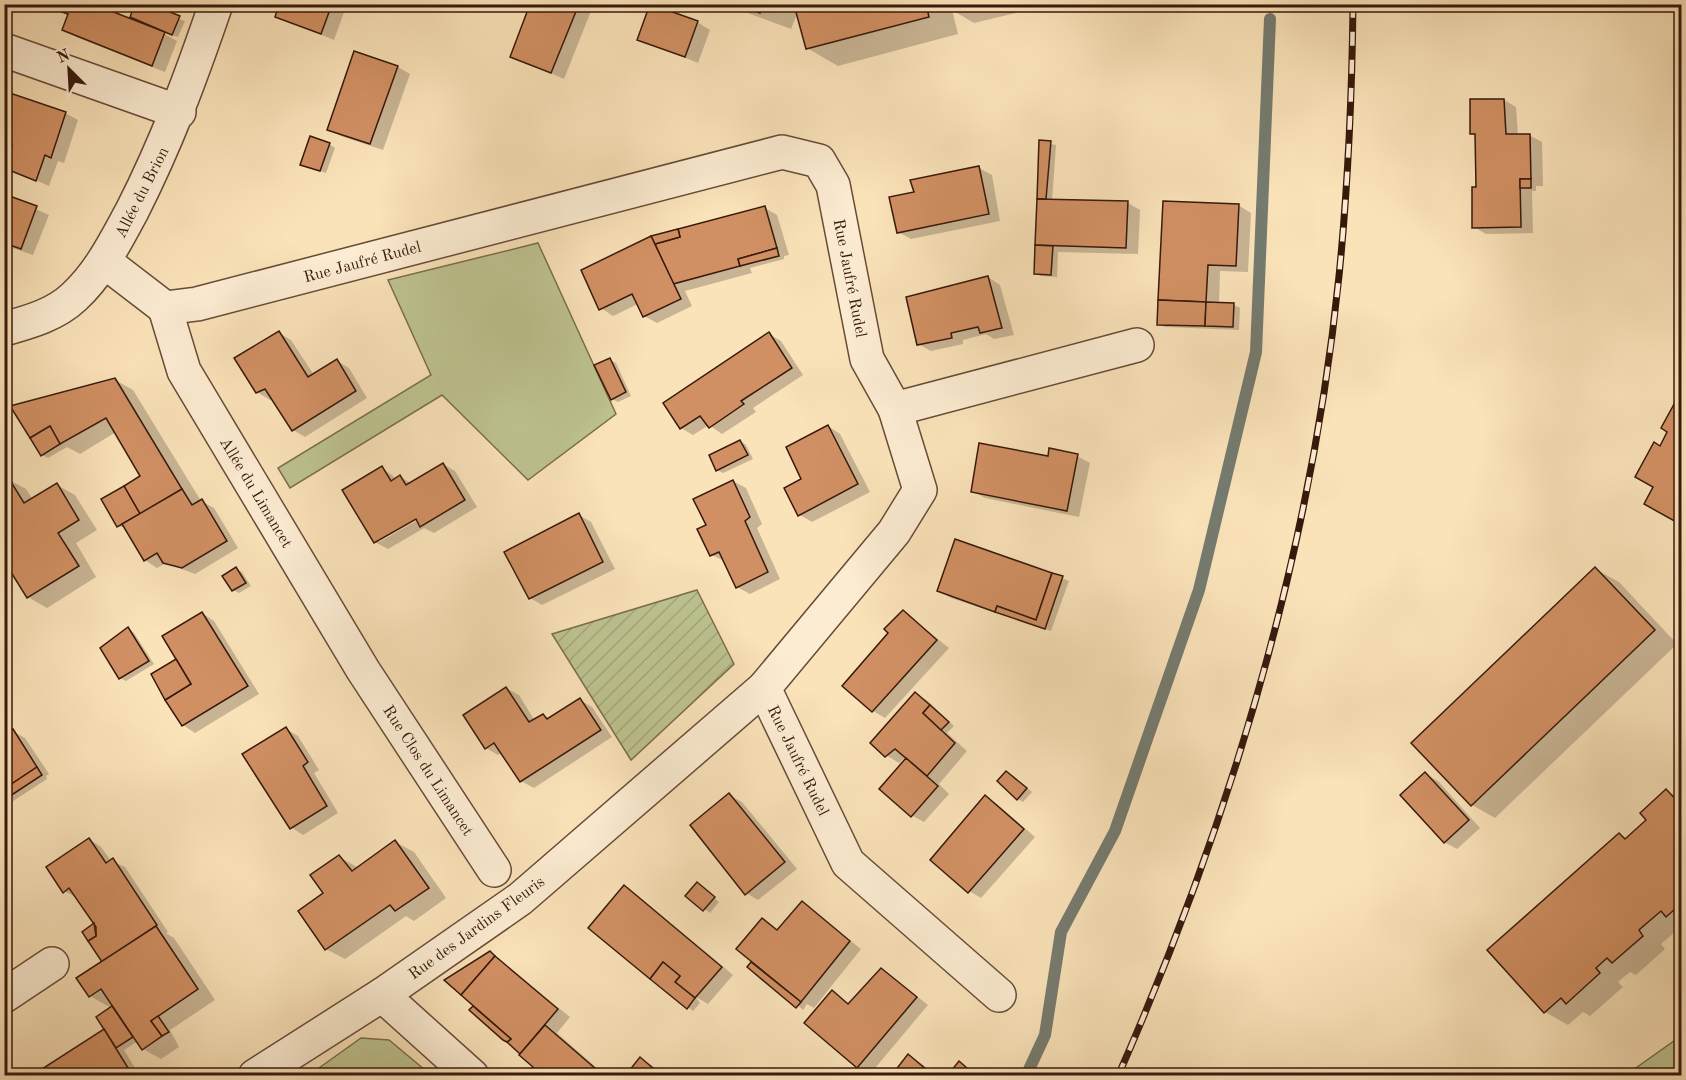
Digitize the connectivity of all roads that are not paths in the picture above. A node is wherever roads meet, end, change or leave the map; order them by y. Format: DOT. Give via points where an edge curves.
graph roads {
  1 [pos="216,4"];
  2 [pos="4,50"];
  3 [pos="179,112"];
  4 [pos="105,262"];
  5 [pos="165,308"];
  6 [pos="4,329"];
  7 [pos="1137,345"];
  8 [pos="895,409"];
  9 [pos="363,670"];
  10 [pos="764,688"];
  11 [pos="494,870"];
  12 [pos="52,964"];
  13 [pos="999,994"];
  14 [pos="382,995"];
  15 [pos="4,996"];
  16 [pos="255,1076"];
  17 [pos="472,1076"];
  1 -- 3 [label="street, Allée du Brion"];
  2 -- 3 [label="street"];
  3 -- 4 [label="street, Allée du Brion"];
  4 -- 5 [label="street"];
  4 -- 6 [label="street, Allée du Brion" via="73,298 40,319"];
  5 -- 8 [label="street, Rue Jaufré Rudel" via="197,304 783,152 819,162 833,185 867,359"];
  5 -- 9 [label="street, Allée du Limancet" via="184,371"];
  7 -- 8 [label="street"];
  8 -- 10 [label="street, Rue Jaufré Rudel" via="920,490 894,532"];
  9 -- 11 [label="street, Rue Clos du Limancet"];
  10 -- 13 [label="street, Rue Jaufré Rudel" via="849,863"];
  10 -- 14 [label="street, Rue des Jardins Fleuris" via="520,898"];
  12 -- 15 [label="street"];
  14 -- 16 [label="street, Rue des Jardins Fleuris"];
  14 -- 17 [label="street"];
}
